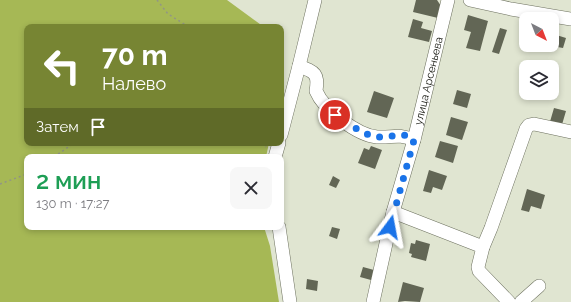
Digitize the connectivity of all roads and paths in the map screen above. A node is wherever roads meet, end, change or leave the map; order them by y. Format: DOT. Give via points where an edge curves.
graph roads {
  1 [pos="157,0"];
  2 [pos="314,0"];
  3 [pos="448,0"];
  4 [pos="470,0"];
  5 [pos="571,19"];
  6 [pos="184,24"];
  7 [pos="299,66"];
  8 [pos="284,124"];
  9 [pos="571,132"];
  10 [pos="414,140"];
  11 [pos="70,146"];
  12 [pos="58,154"];
  13 [pos="24,175"];
  14 [pos="0,184"];
  15 [pos="393,212"];
  16 [pos="279,230"];
  17 [pos="483,247"];
  18 [pos="539,286"];
  19 [pos="290,302"];
  20 [pos="373,302"];
  21 [pos="510,302"];
  22 [pos="521,302"];
  1 -- 6 [label="path" via="168,14"];
  2 -- 7 [label="street"];
  3 -- 10 [label="street, улица Арсеньева"];
  4 -- 5 [label="street"];
  7 -- 8 [label="street"];
  7 -- 10 [label="street" via="316,76 318,97 335,115 351,126 371,136 404,135"];
  9 -- 17 [label="street" via="529,125"];
  10 -- 15 [label="street, улица Арсеньева"];
  11 -- 12 [label="path"];
  13 -- 14 [label="path"];
  15 -- 17 [label="street"];
  15 -- 20 [label="street, улица Арсеньева"];
  16 -- 19 [label="street"];
  17 -- 21 [label="street" via="479,271"];
  18 -- 22 [label="street"];
}
